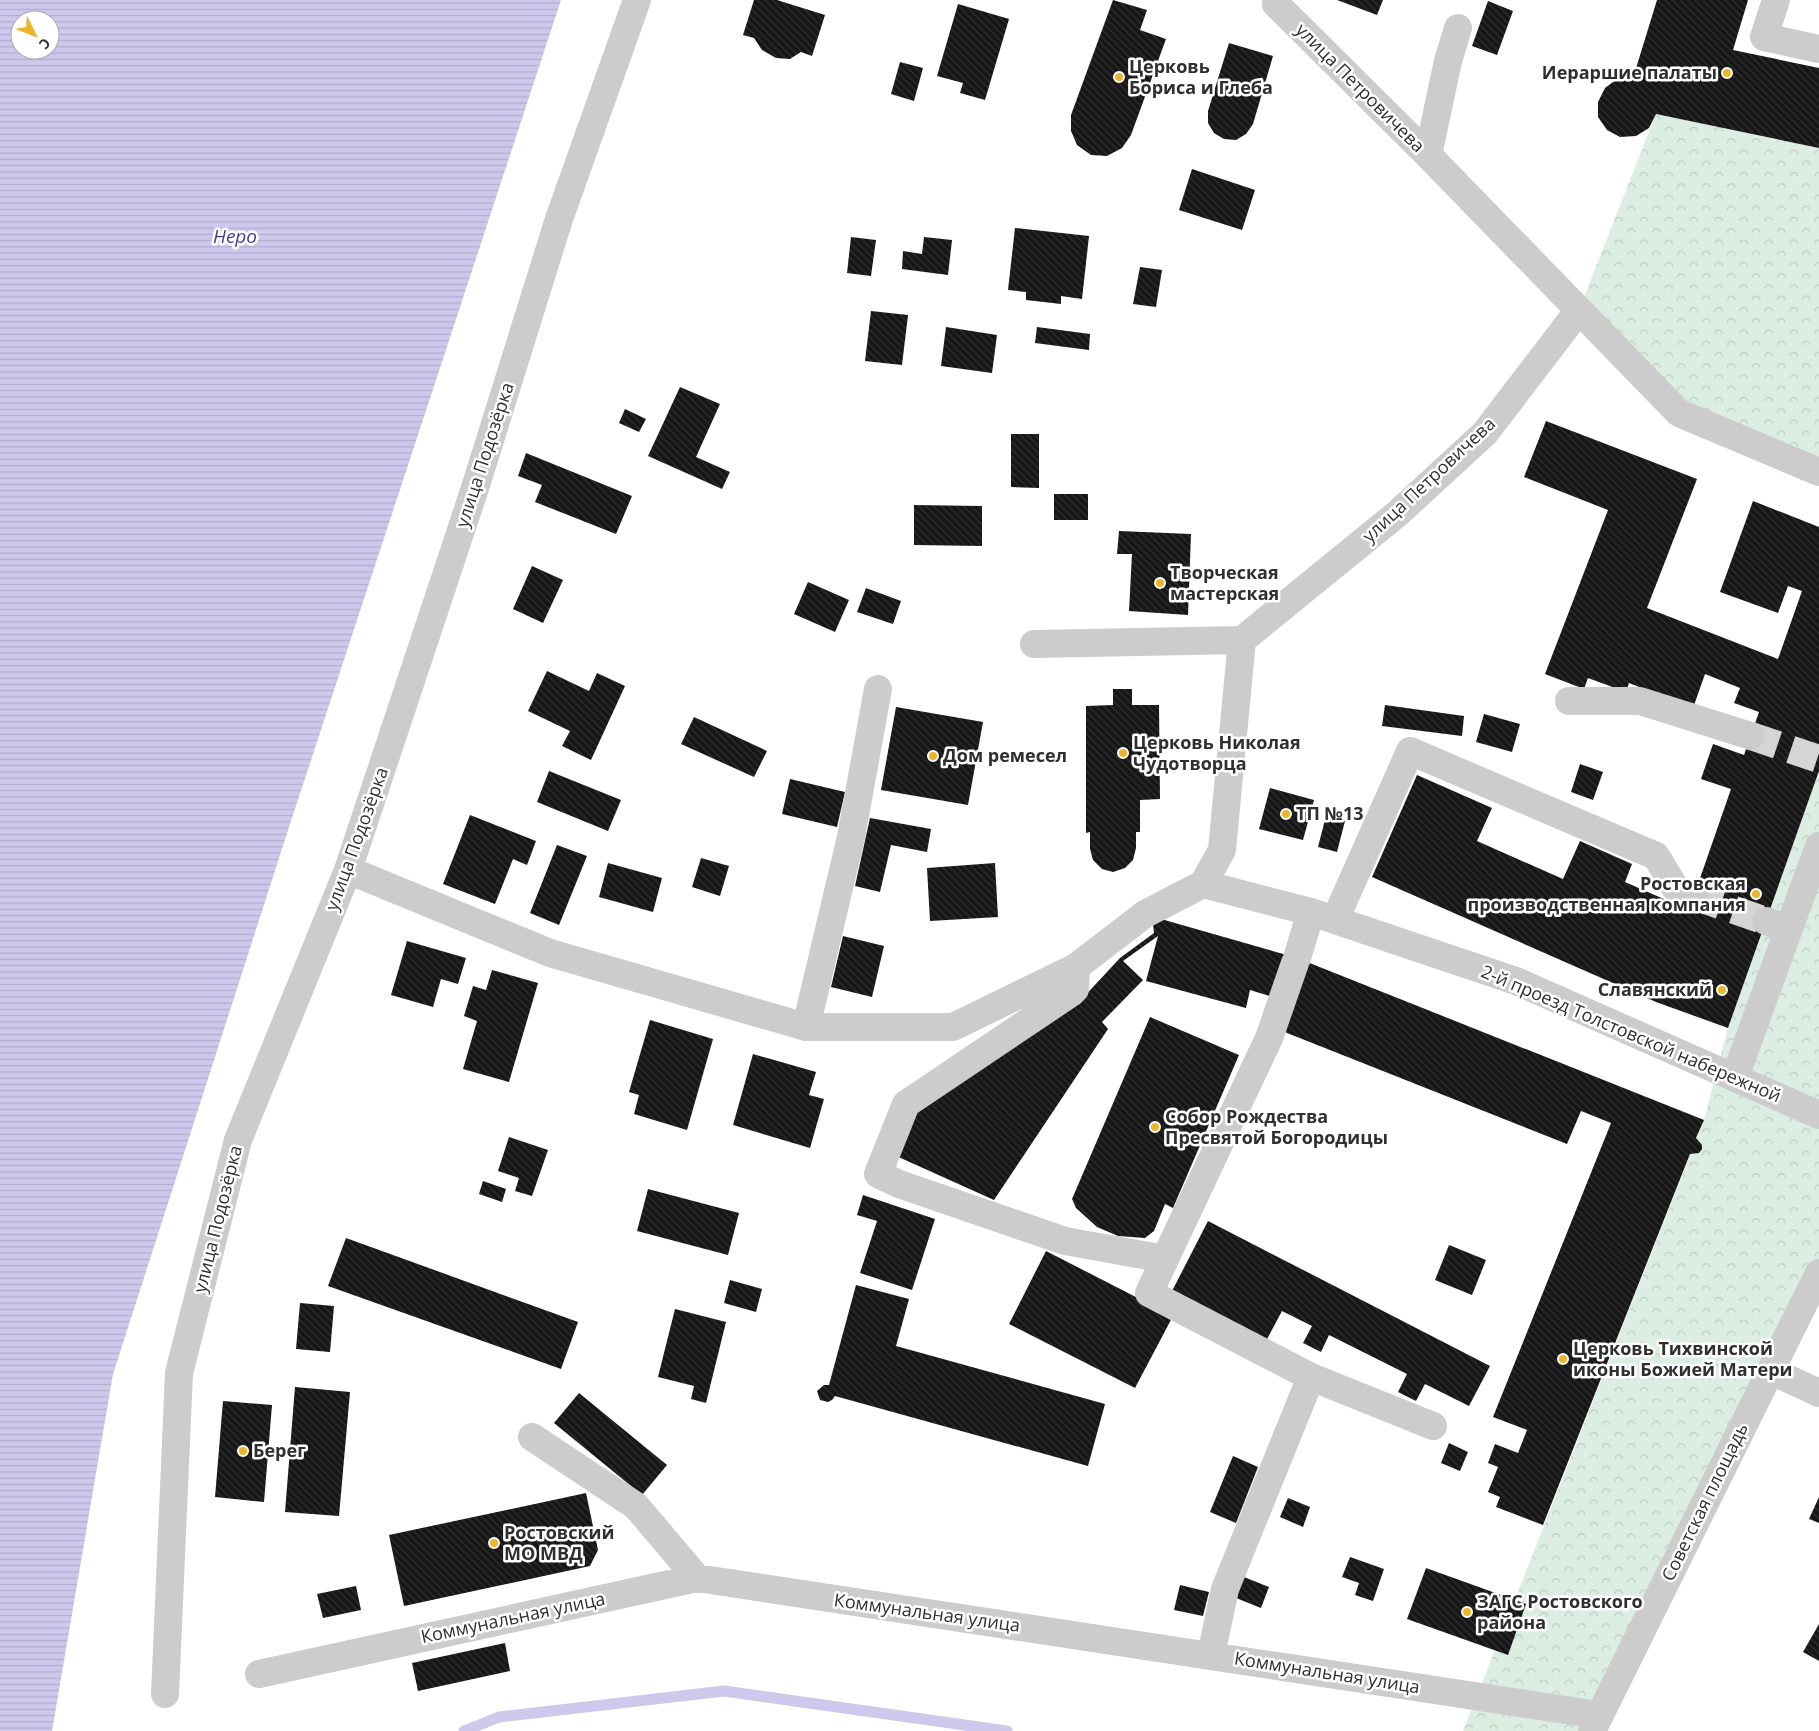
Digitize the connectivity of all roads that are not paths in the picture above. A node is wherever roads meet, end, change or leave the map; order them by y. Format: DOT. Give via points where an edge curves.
graph roads {
  1 [pos="636,0"];
  2 [pos="1776,0"];
  3 [pos="1271,1"];
  4 [pos="1458,28"];
  5 [pos="1819,49"];
  6 [pos="1428,155"];
  7 [pos="1579,310"];
  8 [pos="1819,472"];
  9 [pos="1242,640"];
  10 [pos="1034,644"];
  11 [pos="878,689"];
  12 [pos="1569,702"];
  13 [pos="1751,736"];
  14 [pos="1819,846"];
  15 [pos="348,870"];
  16 [pos="1203,884"];
  17 [pos="1694,896"];
  18 [pos="1323,916"];
  19 [pos="1076,967"];
  20 [pos="806,1027"];
  21 [pos="1735,1077"];
  22 [pos="1819,1115"];
  23 [pos="1165,1259"];
  24 [pos="1819,1273"];
  25 [pos="1771,1371"];
  26 [pos="1311,1376"];
  27 [pos="1819,1393"];
  28 [pos="1434,1426"];
  29 [pos="532,1437"];
  30 [pos="697,1578"];
  31 [pos="1211,1655"];
  32 [pos="259,1674"];
  33 [pos="164,1694"];
  34 [pos="1596,1723"];
  1 -- 15 [label="street, улица Подозёрка" via="559,219 475,488"];
  2 -- 5 [label="street" via="1764,37"];
  3 -- 6 [label="street, улица Петровичева"];
  4 -- 6 [label="street"];
  6 -- 7 [label="street, улица Петровичева"];
  7 -- 8 [label="street" via="1678,413"];
  7 -- 9 [label="street, улица Петровичева" via="1485,433 1397,514"];
  9 -- 10 [label="street"];
  9 -- 16 [label="street" via="1222,850"];
  11 -- 20 [label="street" via="851,837"];
  12 -- 13 [label="street" via="1640,701"];
  14 -- 21 [label="street" via="1777,925"];
  15 -- 20 [label="street" via="550,953"];
  15 -- 33 [label="street, улица Подозёрка" via="238,1140 179,1373"];
  16 -- 18 [label="street, 2-й проезд Толстовской набережной"];
  16 -- 19 [label="street" via="1145,914"];
  17 -- 18 [label="street" via="1676,890 1656,856 1410,752"];
  18 -- 21 [label="street, 2-й проезд Толстовской набережной" via="1516,981"];
  18 -- 23 [label="street" via="1296,961 1269,1038"];
  19 -- 20 [label="street" via="953,1027"];
  19 -- 23 [label="street" via="1075,989 906,1104 878,1174 1065,1241"];
  21 -- 22 [label="street, 2-й проезд Толстовской набережной"];
  23 -- 26 [label="street" via="1149,1293"];
  24 -- 25 [label="street, Советская площадь"];
  25 -- 27 [label="street"];
  25 -- 34 [label="street, Советская площадь"];
  26 -- 28 [label="street"];
  26 -- 31 [label="street" via="1225,1589"];
  29 -- 30 [label="street" via="636,1506"];
  30 -- 31 [label="street, Коммунальная улица"];
  30 -- 32 [label="street, Коммунальная улица"];
  31 -- 34 [label="street, Коммунальная улица"];
}
